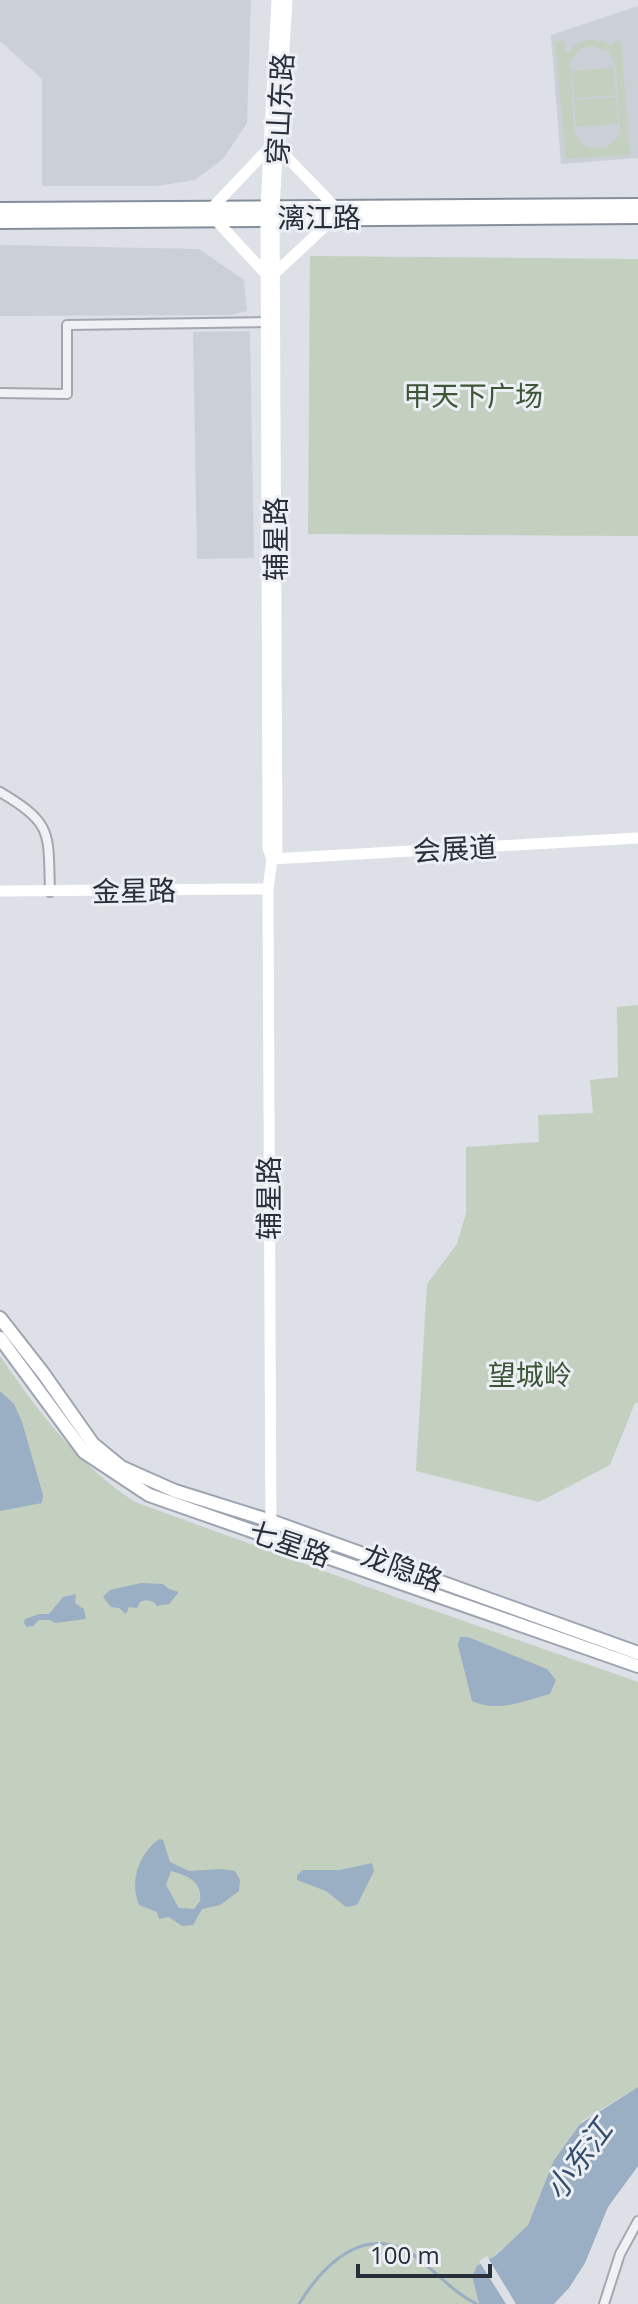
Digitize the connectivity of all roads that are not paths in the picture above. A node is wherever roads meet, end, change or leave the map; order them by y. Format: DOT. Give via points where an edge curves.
graph roads {
  1 [pos="277,0"];
  2 [pos="287,0"];
  3 [pos="274,148"];
  4 [pos="638,206"];
  5 [pos="0,210"];
  6 [pos="334,212"];
  7 [pos="213,213"];
  8 [pos="270,213"];
  9 [pos="638,216"];
  10 [pos="0,221"];
  11 [pos="270,274"];
  12 [pos="266,322"];
  13 [pos="0,393"];
  14 [pos="0,792"];
  15 [pos="638,838"];
  16 [pos="272,859"];
  17 [pos="268,889"];
  18 [pos="0,891"];
  19 [pos="50,892"];
  20 [pos="0,1318"];
  21 [pos="0,1338"];
  22 [pos="271,1521"];
  23 [pos="271,1538"];
  24 [pos="638,1653"];
  25 [pos="638,1666"];
  26 [pos="638,2221"];
  27 [pos="604,2304"];
  1 -- 3 [label="main road, 穿山东路"];
  2 -- 3 [label="main road, 穿山东路"];
  3 -- 6 [label="main road"];
  3 -- 7 [label="main road"];
  3 -- 8 [label="main road, 穿山东路"];
  4 -- 6 [label="highway, 漓江路"];
  5 -- 7 [label="highway, 漓江路"];
  6 -- 8 [label="highway, 漓江路"];
  6 -- 9 [label="highway, 漓江路"];
  6 -- 11 [label="main road"];
  7 -- 8 [label="highway, 漓江路"];
  7 -- 10 [label="highway, 漓江路"];
  7 -- 11 [label="main road"];
  8 -- 11 [label="main road, 辅星路"];
  11 -- 12 [label="main road, 辅星路"];
  11 -- 16 [label="main road, 辅星路" via="277,851"];
  12 -- 13 [label="street" via="67,325 67,394"];
  12 -- 16 [label="main road, 辅星路"];
  14 -- 19 [label="street" via="30,810 48,835"];
  15 -- 16 [label="main road, 会展道"];
  16 -- 17 [label="main road, 辅星路"];
  17 -- 19 [label="main road, 金星路"];
  17 -- 22 [label="main road, 辅星路"];
  18 -- 19 [label="main road, 金星路"];
  20 -- 22 [label="main road, 龙隐路" via="93,1444 121,1467 175,1491"];
  21 -- 23 [label="main road, 七星路" via="96,1461 149,1495"];
  22 -- 23 [label="main road, 辅星路"];
  22 -- 24 [label="main road, 龙隐路"];
  23 -- 25 [label="main road, 七星路"];
  26 -- 27 [label="street" via="620,2254"];
}
